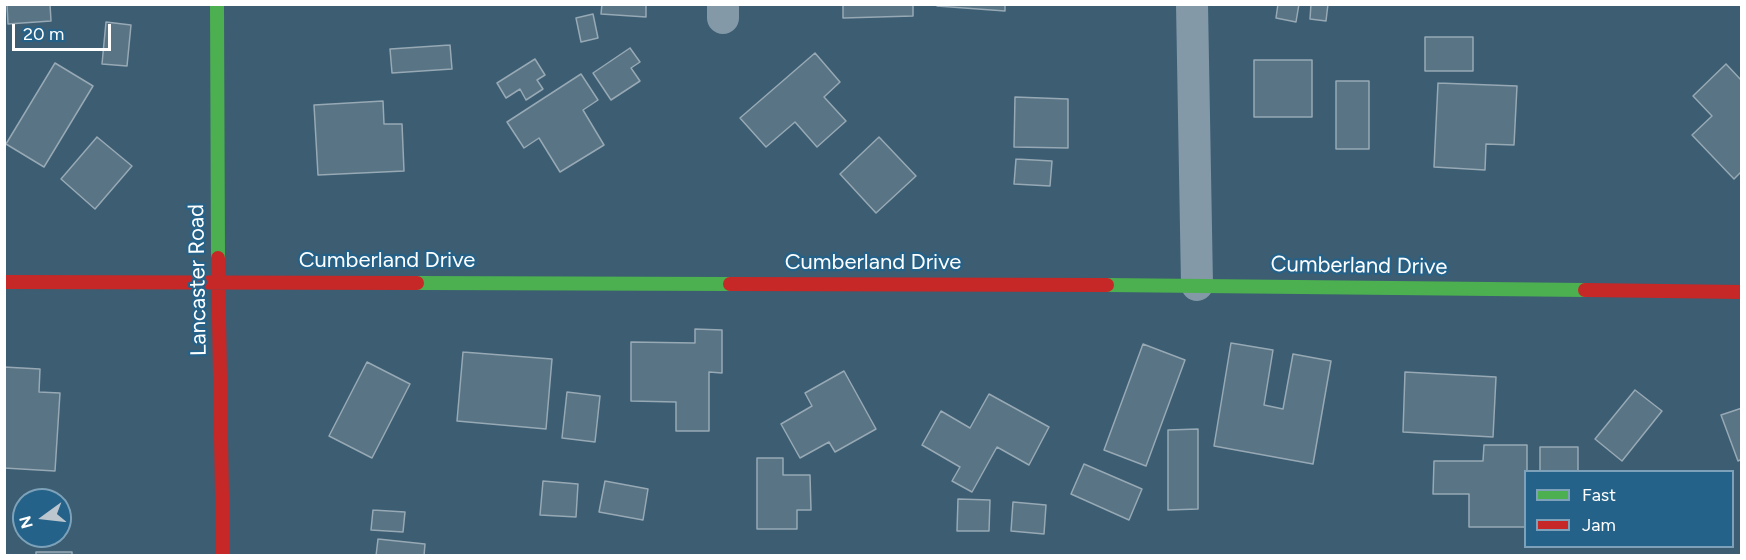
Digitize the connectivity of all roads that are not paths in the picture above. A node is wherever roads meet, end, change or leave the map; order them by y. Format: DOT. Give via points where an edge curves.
graph roads {
  1 [pos="217,4"];
  2 [pos="1192,4"];
  3 [pos="4,282"];
  4 [pos="218,282"];
  5 [pos="1197,285"];
  6 [pos="1742,292"];
  7 [pos="223,555"];
  1 -- 4 [label="street, Lancaster Road"];
  2 -- 5 [label="street"];
  3 -- 4 [label="street, Cumberland Drive"];
  4 -- 5 [label="street, Cumberland Drive"];
  4 -- 7 [label="street, Lancaster Road"];
  5 -- 6 [label="street, Cumberland Drive"];
}
